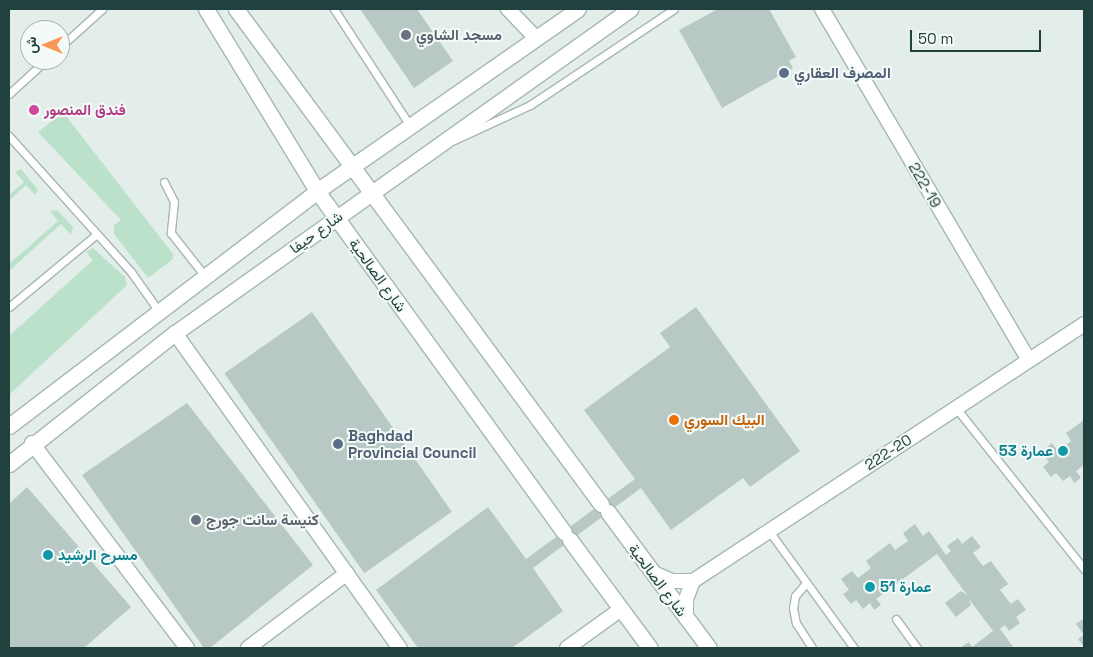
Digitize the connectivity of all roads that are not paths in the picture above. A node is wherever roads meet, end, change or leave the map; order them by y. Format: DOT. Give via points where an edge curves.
graph roads {
  1 [pos="102,9"];
  2 [pos="206,9"];
  3 [pos="236,9"];
  4 [pos="334,9"];
  5 [pos="508,9"];
  6 [pos="578,9"];
  7 [pos="630,9"];
  8 [pos="674,9"];
  9 [pos="822,9"];
  10 [pos="536,38"];
  11 [pos="70,39"];
  12 [pos="35,70"];
  13 [pos="9,94"];
  14 [pos="411,128"];
  15 [pos="9,136"];
  16 [pos="437,146"];
  17 [pos="353,167"];
  18 [pos="164,182"];
  19 [pos="317,191"];
  20 [pos="371,193"];
  21 [pos="336,218"];
  22 [pos="97,234"];
  23 [pos="204,275"];
  24 [pos="9,307"];
  25 [pos="158,310"];
  26 [pos="1084,324"];
  27 [pos="175,333"];
  28 [pos="1029,360"];
  29 [pos="956,408"];
  30 [pos="9,426"];
  31 [pos="32,443"];
  32 [pos="9,464"];
  33 [pos="769,531"];
  34 [pos="1084,569"];
  35 [pos="347,573"];
  36 [pos="653,573"];
  37 [pos="693,581"];
  38 [pos="806,583"];
  39 [pos="621,609"];
  40 [pos="686,618"];
  41 [pos="896,619"];
  42 [pos="187,648"];
  43 [pos="248,648"];
  44 [pos="400,648"];
  45 [pos="567,648"];
  46 [pos="650,648"];
  47 [pos="709,648"];
  48 [pos="812,648"];
  49 [pos="854,648"];
  50 [pos="917,648"];
  1 -- 11 [label="lane"];
  2 -- 19 [label="main road, شارع الصالحية"];
  3 -- 17 [label="main road, شارع الصالحية"];
  4 -- 14 [label="lane"];
  5 -- 10 [label="street"];
  6 -- 10 [label="main road, شارع حيفا"];
  7 -- 16 [label="main road, شارع حيفا"];
  8 -- 16 [label="lane" via="530,105 474,134"];
  9 -- 28 [label="street, 222-19"];
  10 -- 14 [label="main road, شارع حيفا"];
  12 -- 13 [label="lane"];
  14 -- 17 [label="main road, شارع حيفا"];
  15 -- 22 [label="lane"];
  16 -- 20 [label="main road, شارع حيفا"];
  17 -- 19 [label="main road, شارع حيفا"];
  17 -- 20 [label="main road, شارع الصالحية"];
  18 -- 23 [label="lane" via="174,202 171,233"];
  19 -- 21 [label="main road, شارع الصالحية"];
  19 -- 23 [label="main road, شارع حيفا"];
  20 -- 21 [label="main road, شارع حيفا"];
  20 -- 36 [label="main road, شارع الصالحية"];
  21 -- 27 [label="main road, شارع حيفا"];
  21 -- 39 [label="main road, شارع الصالحية"];
  22 -- 24 [label="lane"];
  22 -- 25 [label="lane"];
  23 -- 25 [label="main road, شارع حيفا"];
  25 -- 30 [label="main road, شارع حيفا"];
  26 -- 28 [label="street, 222-20"];
  27 -- 31 [label="main road, شارع حيفا"];
  27 -- 35 [label="street"];
  28 -- 29 [label="street, 222-20"];
  29 -- 33 [label="street, 222-20"];
  29 -- 34 [label="lane"];
  31 -- 32 [label="main road, شارع حيفا"];
  31 -- 42 [label="street"];
  33 -- 37 [label="street, 222-20"];
  33 -- 38 [label="lane"];
  35 -- 43 [label="street"];
  35 -- 44 [label="street"];
  36 -- 37 [label="street" via="672,581"];
  36 -- 40 [label="main road, شارع الصالحية"];
  37 -- 40 [label="street" via="686,599"];
  38 -- 48 [label="lane" via="795,596 793,608 796,623"];
  38 -- 49 [label="lane"];
  39 -- 45 [label="street"];
  39 -- 46 [label="main road, شارع الصالحية"];
  40 -- 47 [label="main road, شارع الصالحية"];
  41 -- 50 [label="lane"];
}
